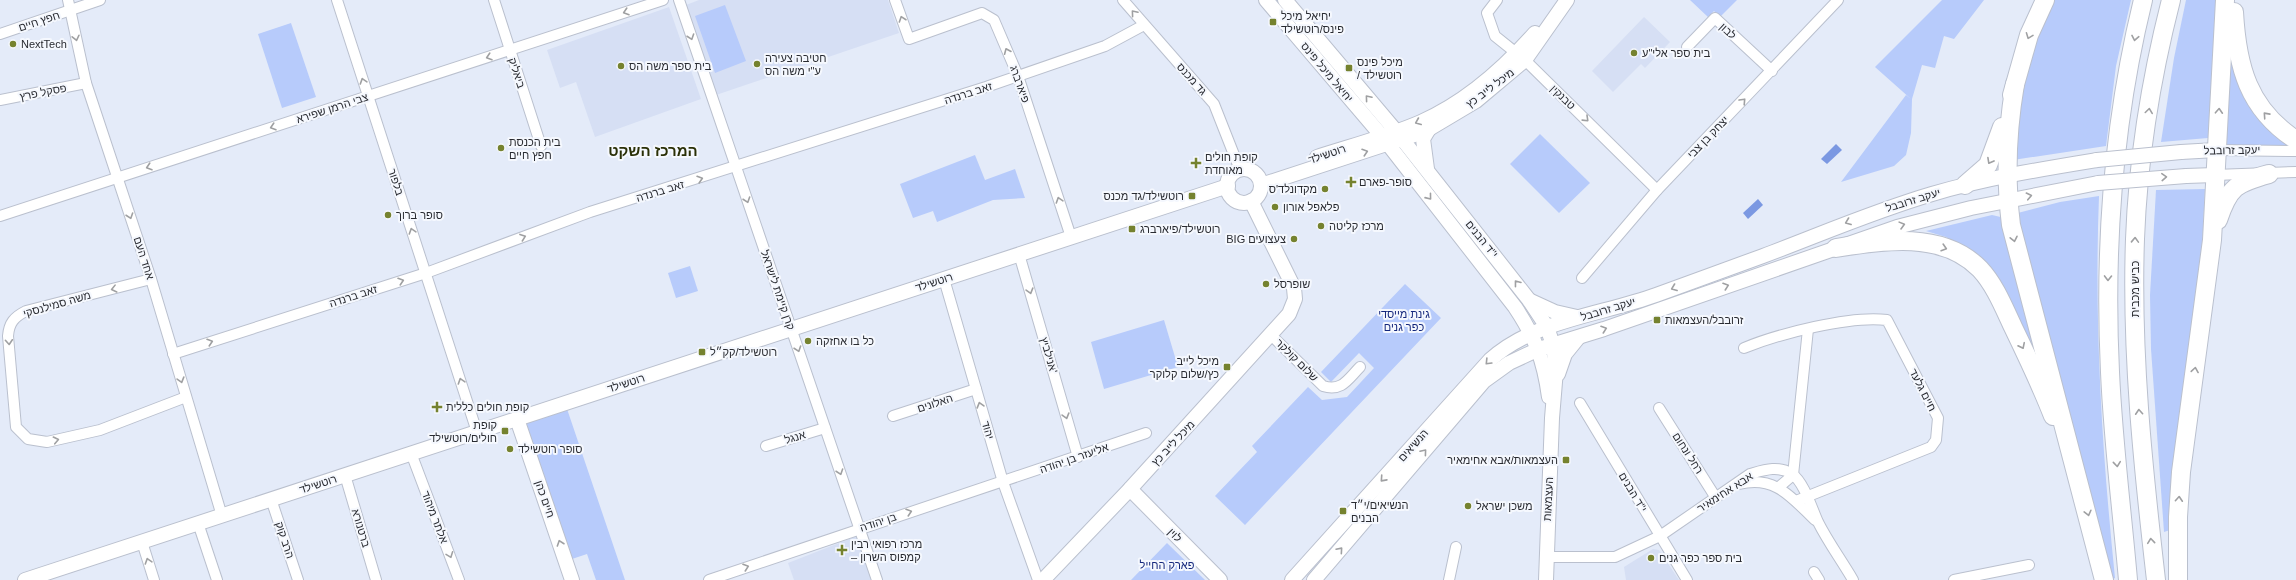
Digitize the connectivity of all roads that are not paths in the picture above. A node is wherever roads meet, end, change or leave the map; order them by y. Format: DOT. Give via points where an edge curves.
graph roads {
  1 [pos="68,0"];
  2 [pos="100,0"];
  3 [pos="337,0"];
  4 [pos="494,0"];
  5 [pos="664,0"];
  6 [pos="679,0"];
  7 [pos="895,0"];
  8 [pos="1123,0"];
  9 [pos="1266,0"];
  10 [pos="1285,0"];
  11 [pos="1497,0"];
  12 [pos="1566,0"];
  13 [pos="1838,0"];
  14 [pos="2045,0"];
  15 [pos="2143,0"];
  16 [pos="2171,0"];
  17 [pos="2225,0"];
  18 [pos="2233,0"];
  19 [pos="70,11"];
  20 [pos="1144,26"];
  21 [pos="0,34"];
  22 [pos="1687,47"];
  23 [pos="509,50"];
  24 [pos="1521,57"];
  25 [pos="1772,71"];
  26 [pos="1018,76"];
  27 [pos="86,83"];
  28 [pos="2015,84"];
  29 [pos="368,96"];
  30 [pos="0,100"];
  31 [pos="1366,119"];
  32 [pos="1429,129"];
  33 [pos="1399,135"];
  34 [pos="1384,140"];
  35 [pos="2296,140"];
  36 [pos="1360,142"];
  37 [pos="541,146"];
  38 [pos="2216,150"];
  39 [pos="2296,151"];
  40 [pos="736,168"];
  41 [pos="1240,170"];
  42 [pos="1427,171"];
  43 [pos="2296,172"];
  44 [pos="2269,174"];
  45 [pos="2215,175"];
  46 [pos="2006,176"];
  47 [pos="117,178"];
  48 [pos="1260,181"];
  49 [pos="1965,185"];
  50 [pos="1228,186"];
  51 [pos="1657,190"];
  52 [pos="1251,201"];
  53 [pos="2008,201"];
  54 [pos="0,216"];
  55 [pos="1071,237"];
  56 [pos="2212,240"];
  57 [pos="1836,248"];
  58 [pos="1019,254"];
  59 [pos="426,273"];
  60 [pos="1582,278"];
  61 [pos="151,279"];
  62 [pos="944,279"];
  63 [pos="1529,300"];
  64 [pos="1515,306"];
  65 [pos="1584,317"];
  66 [pos="1547,327"];
  67 [pos="791,329"];
  68 [pos="1808,329"];
  69 [pos="1532,332"];
  70 [pos="1271,335"];
  71 [pos="1578,338"];
  72 [pos="1508,344"];
  73 [pos="1553,345"];
  74 [pos="1744,348"];
  75 [pos="1539,349"];
  76 [pos="173,354"];
  77 [pos="1360,367"];
  78 [pos="1556,380"];
  79 [pos="976,389"];
  80 [pos="186,397"];
  81 [pos="1580,403"];
  82 [pos="1659,408"];
  83 [pos="893,416"];
  84 [pos="1552,418"];
  85 [pos="518,419"];
  86 [pos="825,428"];
  87 [pos="477,432"];
  88 [pos="1146,433"];
  89 [pos="766,446"];
  90 [pos="411,453"];
  91 [pos="1078,456"];
  92 [pos="345,475"];
  93 [pos="1793,475"];
  94 [pos="1003,482"];
  95 [pos="1734,486"];
  96 [pos="1779,487"];
  97 [pos="1130,489"];
  98 [pos="2083,495"];
  99 [pos="1808,497"];
  100 [pos="1716,498"];
  101 [pos="271,499"];
  102 [pos="1796,502"];
  103 [pos="222,516"];
  104 [pos="1818,522"];
  105 [pos="198,523"];
  106 [pos="859,528"];
  107 [pos="1660,536"];
  108 [pos="142,542"];
  109 [pos="1456,547"];
  110 [pos="1546,557"];
  111 [pos="2029,565"];
  112 [pos="25,580"];
  113 [pos="154,580"];
  114 [pos="217,580"];
  115 [pos="298,580"];
  116 [pos="376,580"];
  117 [pos="459,580"];
  118 [pos="572,580"];
  119 [pos="709,580"];
  120 [pos="876,580"];
  121 [pos="1038,580"];
  122 [pos="1043,580"];
  123 [pos="1220,580"];
  124 [pos="1292,580"];
  125 [pos="1314,580"];
  126 [pos="1449,580"];
  127 [pos="1546,580"];
  128 [pos="1687,580"];
  129 [pos="1853,580"];
  130 [pos="1954,580"];
  131 [pos="2104,580"];
  132 [pos="2128,580"];
  133 [pos="2156,580"];
  134 [pos="2178,580"];
  1 -- 19 [label="street, אחד העם"];
  2 -- 19 [label="street, חפץ חיים"];
  29 -- 3 [label="street, בלפור, one-way"];
  4 -- 23 [label="street, ביאליק"];
  5 -- 23 [label="street, צבי הרמן שפירא, one-way"];
  6 -- 40 [label="street, קרן קיימת לישראל, one-way"];
  26 -- 7 [label="street, פיארברג, one-way" via="994,20 982,12 909,39"];
  20 -- 8 [label="street, גד מכנס, one-way"];
  9 -- 31 [label="main road, יחיאל מיכל פינס"];
  33 -- 10 [label="main road, יחיאל מיכל פינס, one-way"];
  11 -- 24 [label="street, טבנקין" via="1487,14 1495,36"];
  12 -- 24 [label="main road, מיכל לייב כץ"];
  13 -- 25 [label="street, יצחק בן צבי"];
  14 -- 28 [label="highway, one-way" via="2029,35"];
  15 -- 132 [label="highway, one-way" via="2129,67 2115,166 2108,271 2110,380"];
  133 -- 16 [label="highway, כביש מכבית, one-way" via="2137,384 2135,238 2152,89"];
  38 -- 17 [label="highway, one-way"];
  35 -- 18 [label="highway, one-way" via="2266,116 2249,90 2238,50"];
  19 -- 21 [label="street, חפץ חיים"];
  19 -- 27 [label="street, אחד העם, one-way"];
  20 -- 26 [label="street, זאב ברנדה" via="1105,46"];
  20 -- 41 [label="street, גד מכנס" via="1214,104"];
  22 -- 25 [label="street, לבון" via="1714,18"];
  23 -- 29 [label="street, צבי הרמן שפירא, one-way"];
  23 -- 37 [label="street, ביאליק"];
  24 -- 32 [label="main road, מיכל לייב כץ" via="1476,101"];
  24 -- 33 [label="main road, מיכל לייב כץ, one-way" via="1466,96"];
  24 -- 51 [label="street, טבנקין, one-way"];
  51 -- 25 [label="street, יצחק בן צבי, one-way"];
  26 -- 40 [label="street, זאב ברנדה"];
  55 -- 26 [label="street, פיארברג, one-way"];
  27 -- 30 [label="street, פסקל פרץ"];
  27 -- 47 [label="street, אחד העם"];
  28 -- 46 [label="highway" via="2009,123"];
  28 -- 49 [label="highway, one-way" via="1992,159 1984,170"];
  29 -- 47 [label="street, צבי הרמן שפירא, one-way"];
  59 -- 29 [label="street, בלפור, one-way"];
  31 -- 34 [label="main road, יחיאל מיכל פינס"];
  31 -- 36 [label="main road" via="1368,133"];
  32 -- 33 [label="main road, מיכל לייב כץ"];
  32 -- 42 [label="main road" via="1423,139"];
  33 -- 34 [label="main road, מיכל לייב כץ"];
  33 -- 42 [label="main road, י''ד הבנים"];
  34 -- 36 [label="main road, רוטשילד"];
  48 -- 34 [label="main road, רוטשילד, one-way"];
  34 -- 64 [label="main road, י''ד הבנים, one-way"];
  36 -- 48 [label="main road, רוטשילד"];
  38 -- 39 [label="street, יעקב זרובבל"];
  38 -- 45 [label="highway"];
  38 -- 46 [label="main road, יעקב זרובבל, bridge" via="2097,160"];
  59 -- 40 [label="street, זאב ברנדה, one-way" via="590,212"];
  40 -- 67 [label="street, קרן קיימת לישראל, one-way"];
  41 -- 48 [label="main road" via="1250,170"];
  41 -- 50 [label="main road" via="1231,176"];
  63 -- 42 [label="main road, י''ד הבנים, one-way"];
  43 -- 44 [label="street, יעקב זרובבל"];
  44 -- 45 [label="street, יעקב זרובבל"];
  44 -- 56 [label="highway" via="2239,184 2229,193"];
  53 -- 45 [label="main road, יעקב זרובבל, one-way, bridge" via="2098,183"];
  45 -- 56 [label="highway"];
  46 -- 49 [label="main road, יעקב זרובבל"];
  46 -- 53 [label="highway"];
  47 -- 54 [label="street, צבי הרמן שפירא"];
  47 -- 61 [label="street, אחד העם, one-way"];
  48 -- 52 [label="main road" via="1258,194"];
  49 -- 65 [label="main road, יעקב זרובבל, one-way" via="1888,208 1655,295"];
  50 -- 52 [label="main road" via="1228,191 1235,200"];
  50 -- 55 [label="main road, רוטשילד"];
  51 -- 60 [label="street, יצחק בן צבי"];
  52 -- 70 [label="main road, מיכל לייב כץ" via="1294,288 1295,299 1289,314"];
  57 -- 53 [label="main road, יעקב זרובבל, one-way" via="1897,227"];
  53 -- 98 [label="highway, one-way" via="2014,241"];
  55 -- 58 [label="main road, רוטשילד"];
  134 -- 56 [label="highway, one-way" via="2178,517 2182,465"];
  71 -- 57 [label="main road, יעקב זרובבל, one-way"];
  57 -- 98 [label="highway, one-way" via="1872,242 1918,242 1951,250 1981,270 2000,301 2028,359"];
  58 -- 62 [label="main road, רוטשילד"];
  58 -- 91 [label="street, אנילביץ', one-way"];
  76 -- 59 [label="street, זאב ברנדה, one-way"];
  87 -- 59 [label="street, בלפור, one-way"];
  61 -- 76 [label="street, אחד העם"];
  61 -- 80 [label="street, משה סמילנסקי, one-way" via="18,315 9,326 8,336 16,427 28,439 47,442 100,430"];
  62 -- 67 [label="main road, רוטשילד"];
  62 -- 79 [label="street, יהוד"];
  63 -- 65 [label="main road" via="1559,313"];
  63 -- 66 [label="main road, י''ד הבנים"];
  64 -- 69 [label="main road, י''ד הבנים"];
  64 -- 72 [label="main road" via="1515,328"];
  65 -- 66 [label="main road, יעקב זרובבל"];
  66 -- 69 [label="main road, הנשיאים"];
  66 -- 73 [label="main road, י''ד הבנים"];
  67 -- 85 [label="main road, רוטשילד"];
  67 -- 86 [label="street, קרן קיימת לישראל, one-way"];
  68 -- 74 [label="street, חיים גלעד" via="1768,338"];
  68 -- 93 [label="street"];
  68 -- 99 [label="street, חיים גלעד" via="1872,318 1887,320 1938,418 1936,440 1931,447"];
  69 -- 72 [label="main road, הנשיאים"];
  69 -- 75 [label="main road, העצמאות"];
  70 -- 77 [label="street, שלום קולקר" via="1323,386 1339,388"];
  70 -- 97 [label="main road, מיכל לייב כץ"];
  71 -- 73 [label="main road, יעקב זרובבל"];
  71 -- 78 [label="main road" via="1565,354"];
  72 -- 124 [label="main road, הנשיאים, one-way" via="1490,360"];
  73 -- 75 [label="main road, הנשיאים"];
  73 -- 78 [label="main road, העצמאות"];
  75 -- 84 [label="main road, העצמאות" via="1546,375"];
  125 -- 75 [label="main road, הנשיאים, one-way" via="1484,381 1510,363"];
  76 -- 80 [label="street, אחד העם, one-way"];
  78 -- 84 [label="main road, העצמאות"];
  79 -- 83 [label="street, האלונים"];
  94 -- 79 [label="street, יהוד, one-way"];
  80 -- 103 [label="street, אחד העם"];
  81 -- 107 [label="street, י\"ד הבנים"];
  82 -- 100 [label="street, רחל ונחום"];
  84 -- 110 [label="main road, העצמאות"];
  85 -- 87 [label="main road, רוטשילד"];
  118 -- 85 [label="main road, חיים כהן, one-way"];
  86 -- 89 [label="street, אנגל"];
  86 -- 106 [label="street, קרן קיימת לישראל, one-way"];
  87 -- 90 [label="main road, רוטשילד"];
  88 -- 91 [label="street, אליעזר בן יהודה"];
  90 -- 92 [label="main road, רוטשילד"];
  90 -- 117 [label="street, אלתר מיהוד, one-way"];
  91 -- 94 [label="street, אליעזר בן יהודה"];
  92 -- 101 [label="main road, רוטשילד"];
  92 -- 116 [label="street, ברטנורא"];
  93 -- 95 [label="street, אבא אחימאיר" via="1782,469 1766,469 1750,474"];
  93 -- 96 [label="street"];
  93 -- 99 [label="street"];
  106 -- 94 [label="street, בן יהודה, one-way"];
  94 -- 121 [label="street, יהוד"];
  95 -- 96 [label="street" via="1754,481"];
  95 -- 100 [label="street, אבא אחימאיר"];
  96 -- 102 [label="street"];
  97 -- 122 [label="main road, מיכל לייב כץ"];
  97 -- 123 [label="main road, לוין"];
  98 -- 131 [label="highway, one-way"];
  99 -- 102 [label="street, חיים גלעד"];
  99 -- 104 [label="street"];
  100 -- 107 [label="street, אבא אחימאיר"];
  101 -- 103 [label="main road, רוטשילד"];
  101 -- 115 [label="street, הרב קוק"];
  102 -- 104 [label="street"];
  103 -- 105 [label="main road, רוטשילד"];
  104 -- 129 [label="street"];
  105 -- 108 [label="main road, רוטשילד"];
  105 -- 114 [label="street"];
  119 -- 106 [label="street, בן יהודה, one-way"];
  106 -- 120 [label="street, קרן קיימת לישראל"];
  107 -- 110 [label="street, אבא אחימאיר" via="1615,556"];
  107 -- 128 [label="street, י\"ד הבנים"];
  108 -- 112 [label="main road, רוטשילד"];
  113 -- 108 [label="street, one-way"];
  109 -- 126 [label="street"];
  110 -- 127 [label="main road, העצמאות"];
  111 -- 130 [label="street"];
}
